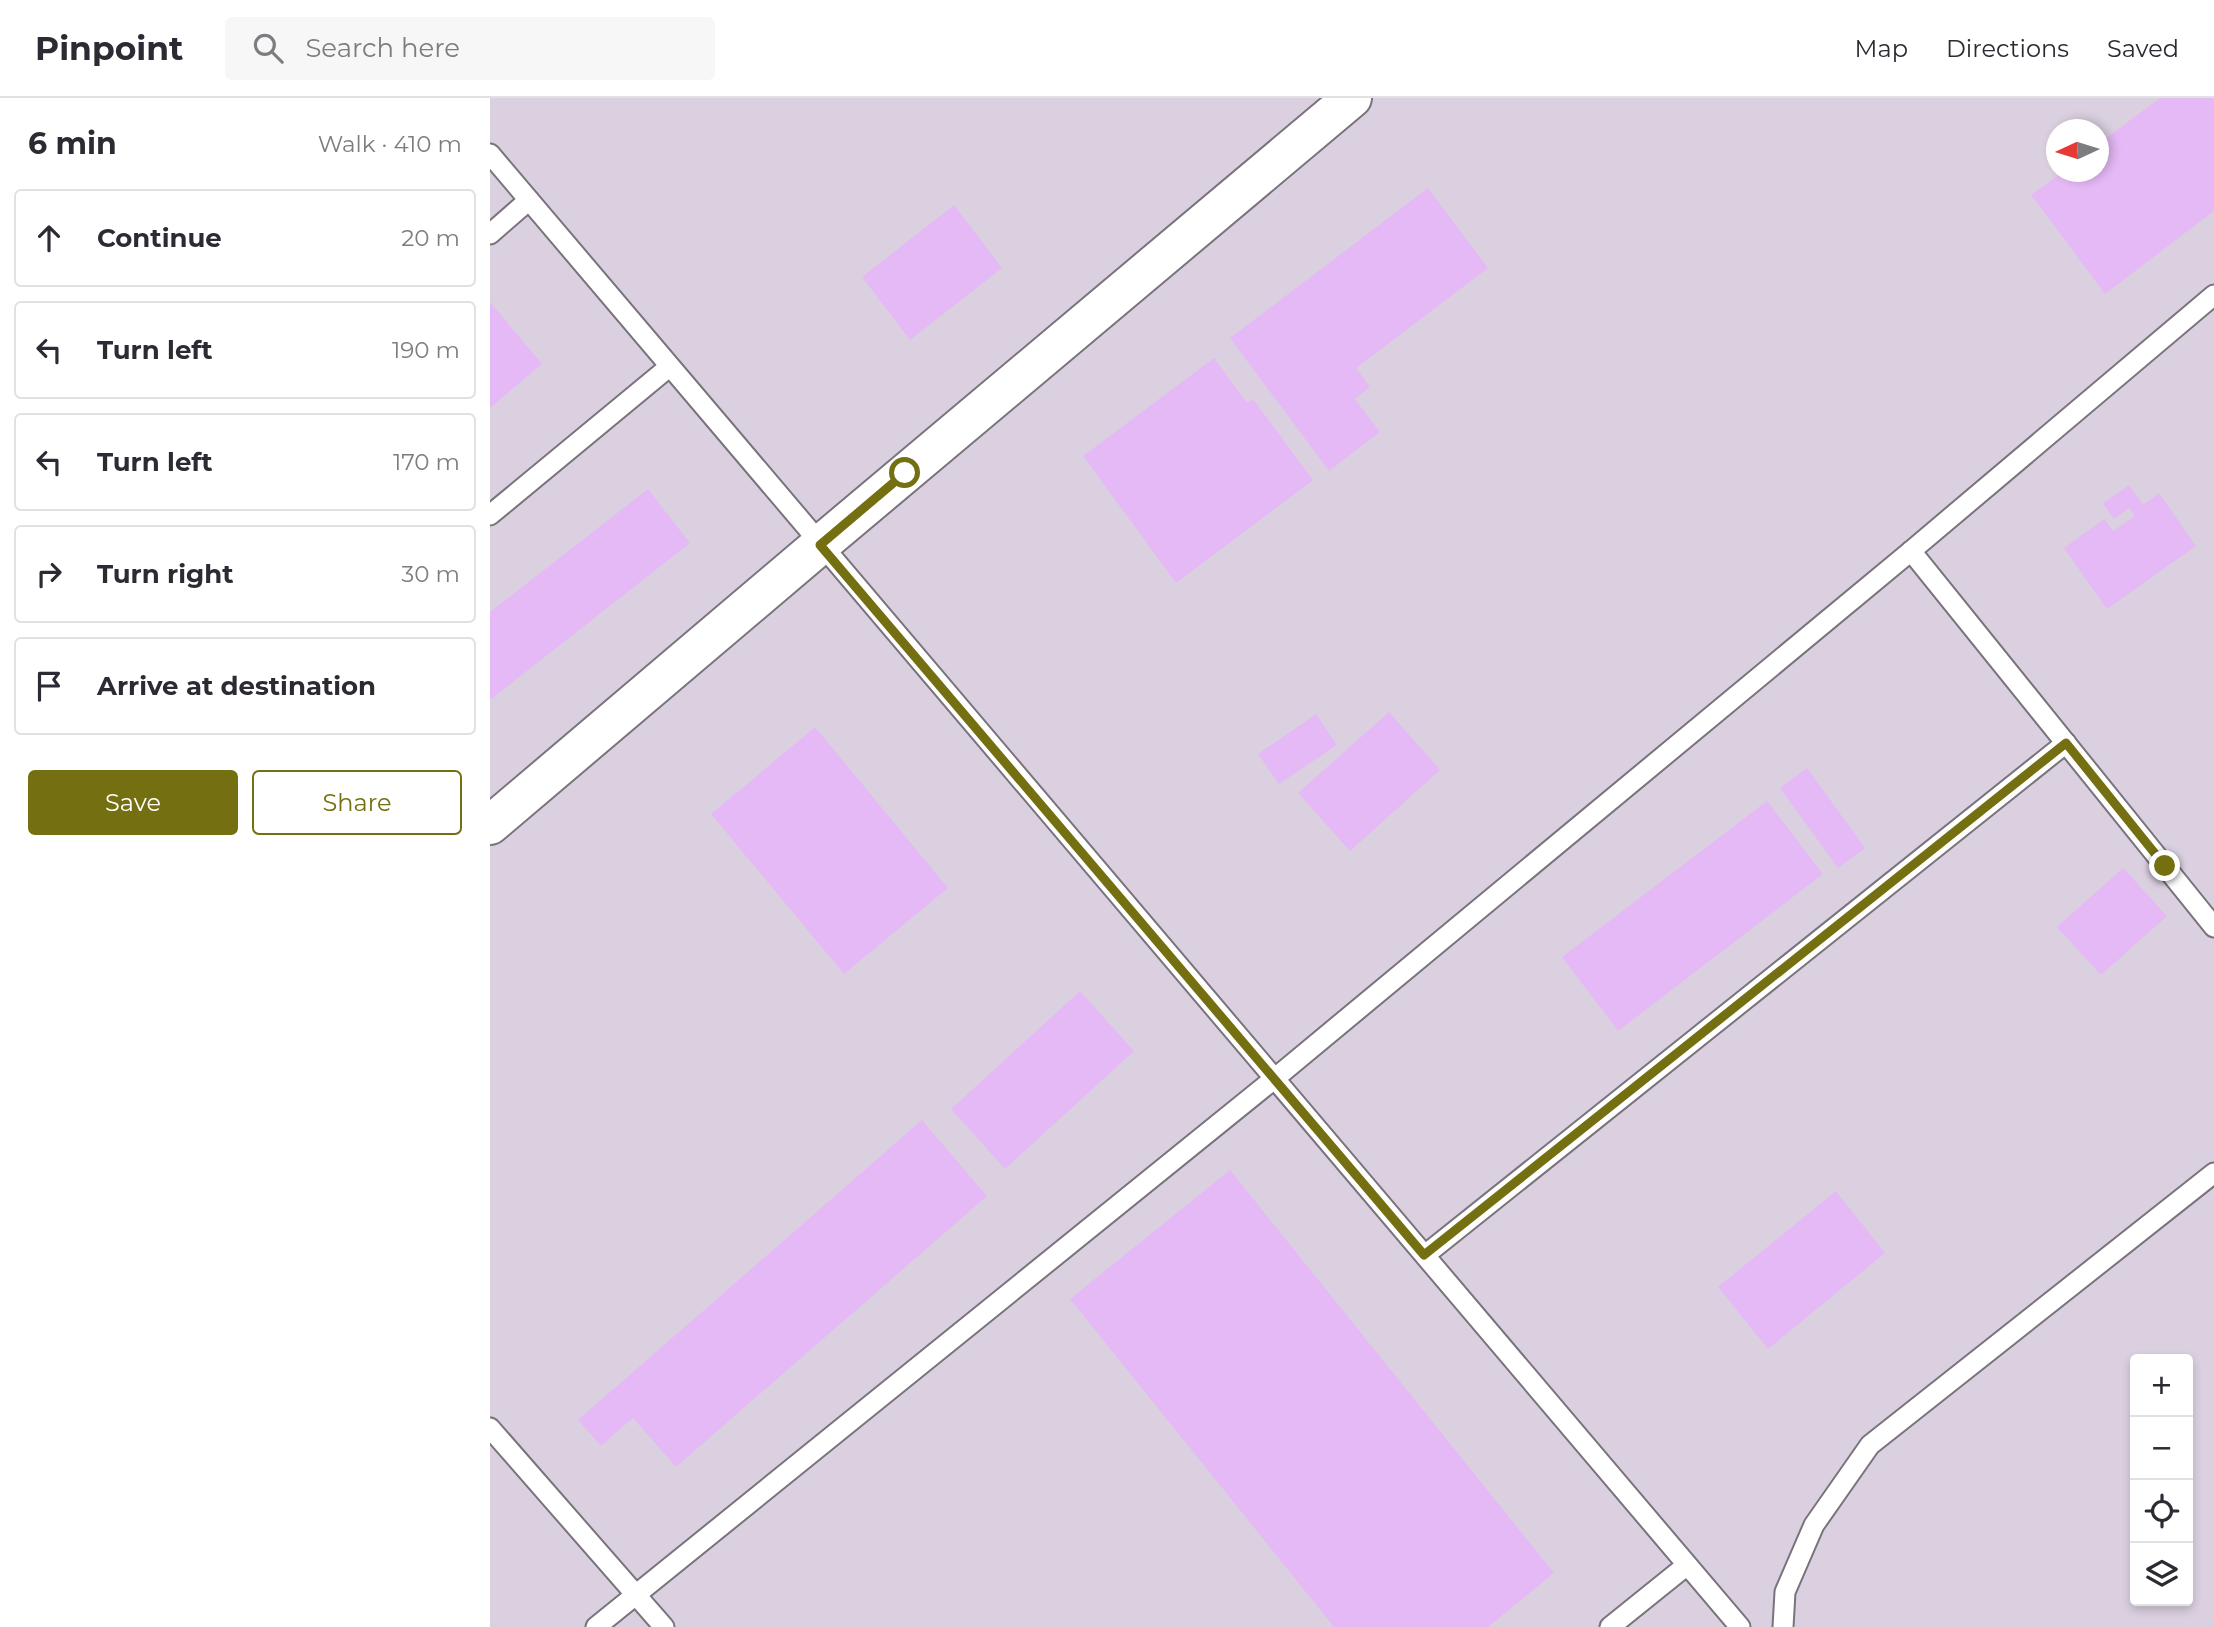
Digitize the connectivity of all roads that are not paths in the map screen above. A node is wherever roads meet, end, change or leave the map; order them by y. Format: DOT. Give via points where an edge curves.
graph roads {
  1 [pos="1352,98"];
  2 [pos="490,154"];
  3 [pos="529,200"];
  4 [pos="490,234"];
  5 [pos="2214,295"];
  6 [pos="669,367"];
  7 [pos="490,515"];
  8 [pos="820,545"];
  9 [pos="1911,551"];
  10 [pos="2066,743"];
  11 [pos="490,825"];
  12 [pos="2214,927"];
  13 [pos="1274,1079"];
  14 [pos="2214,1173"];
  15 [pos="1424,1255"];
  16 [pos="490,1427"];
  17 [pos="1687,1565"];
  18 [pos="636,1595"];
  19 [pos="596,1627"];
  20 [pos="664,1627"];
  21 [pos="1610,1627"];
  22 [pos="1740,1627"];
  23 [pos="1783,1627"];
  1 -- 8 [label="street"];
  2 -- 3 [label="lane"];
  3 -- 4 [label="lane"];
  3 -- 6 [label="lane"];
  5 -- 9 [label="lane"];
  6 -- 7 [label="lane"];
  6 -- 8 [label="lane"];
  8 -- 11 [label="street"];
  8 -- 13 [label="lane"];
  9 -- 10 [label="lane"];
  9 -- 13 [label="lane"];
  10 -- 12 [label="lane"];
  10 -- 15 [label="lane"];
  13 -- 15 [label="lane"];
  13 -- 18 [label="lane"];
  14 -- 23 [label="lane" via="1870,1445 1814,1525 1785,1592"];
  15 -- 17 [label="lane"];
  16 -- 18 [label="lane"];
  17 -- 21 [label="lane"];
  17 -- 22 [label="lane"];
  18 -- 19 [label="lane"];
  18 -- 20 [label="lane"];
}
